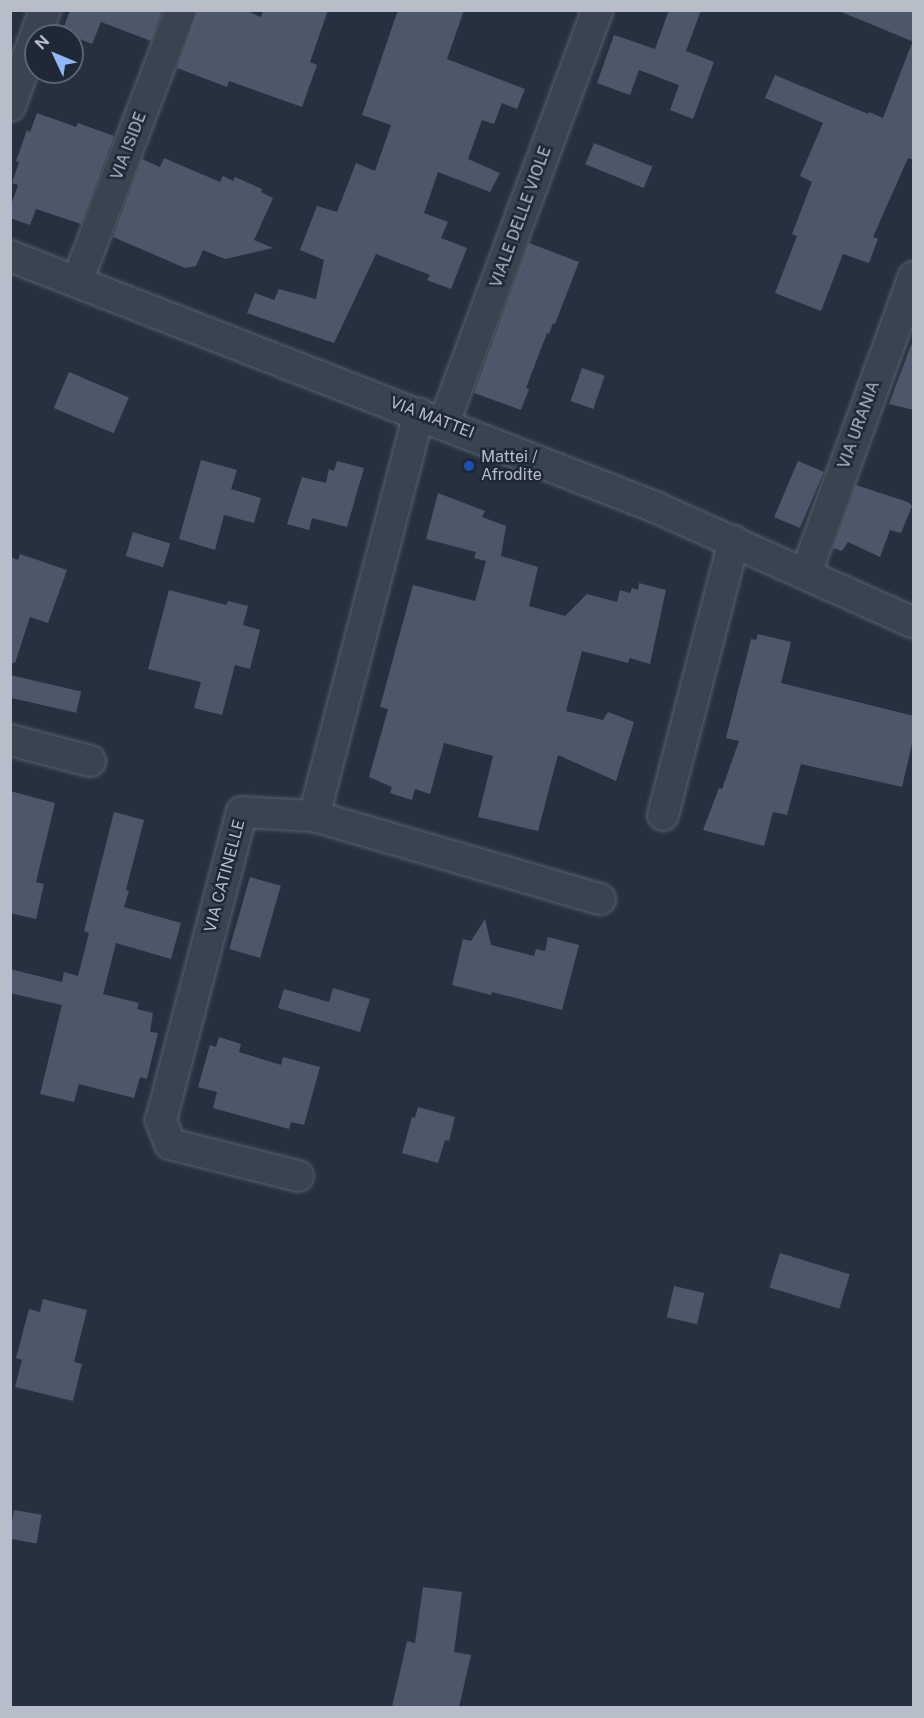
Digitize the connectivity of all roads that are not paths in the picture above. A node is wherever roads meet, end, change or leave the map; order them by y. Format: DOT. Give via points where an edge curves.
graph roads {
  1 [pos="45,10"];
  2 [pos="181,10"];
  3 [pos="598,10"];
  4 [pos="10,106"];
  5 [pos="10,256"];
  6 [pos="914,277"];
  7 [pos="77,282"];
  8 [pos="432,418"];
  9 [pos="734,541"];
  10 [pos="806,573"];
  11 [pos="913,622"];
  12 [pos="10,740"];
  13 [pos="90,760"];
  14 [pos="663,815"];
  15 [pos="314,816"];
  16 [pos="600,899"];
  17 [pos="298,1176"];
  1 -- 4 [label="street"];
  2 -- 7 [label="street, VIA ISIDE"];
  3 -- 8 [label="street, VIALE DELLE VIOLE"];
  5 -- 7 [label="street, VIA MATTEI"];
  6 -- 10 [label="street, VIA URANIA"];
  7 -- 8 [label="street, VIA MATTEI"];
  8 -- 9 [label="street, VIA MATTEI"];
  8 -- 15 [label="street"];
  9 -- 10 [label="street, VIA MATTEI"];
  9 -- 14 [label="street"];
  10 -- 11 [label="street, VIA MATTEI"];
  12 -- 13 [label="street"];
  15 -- 16 [label="street"];
  15 -- 17 [label="street, VIA CATINELLE" via="242,812 161,1120 170,1144"];
}
